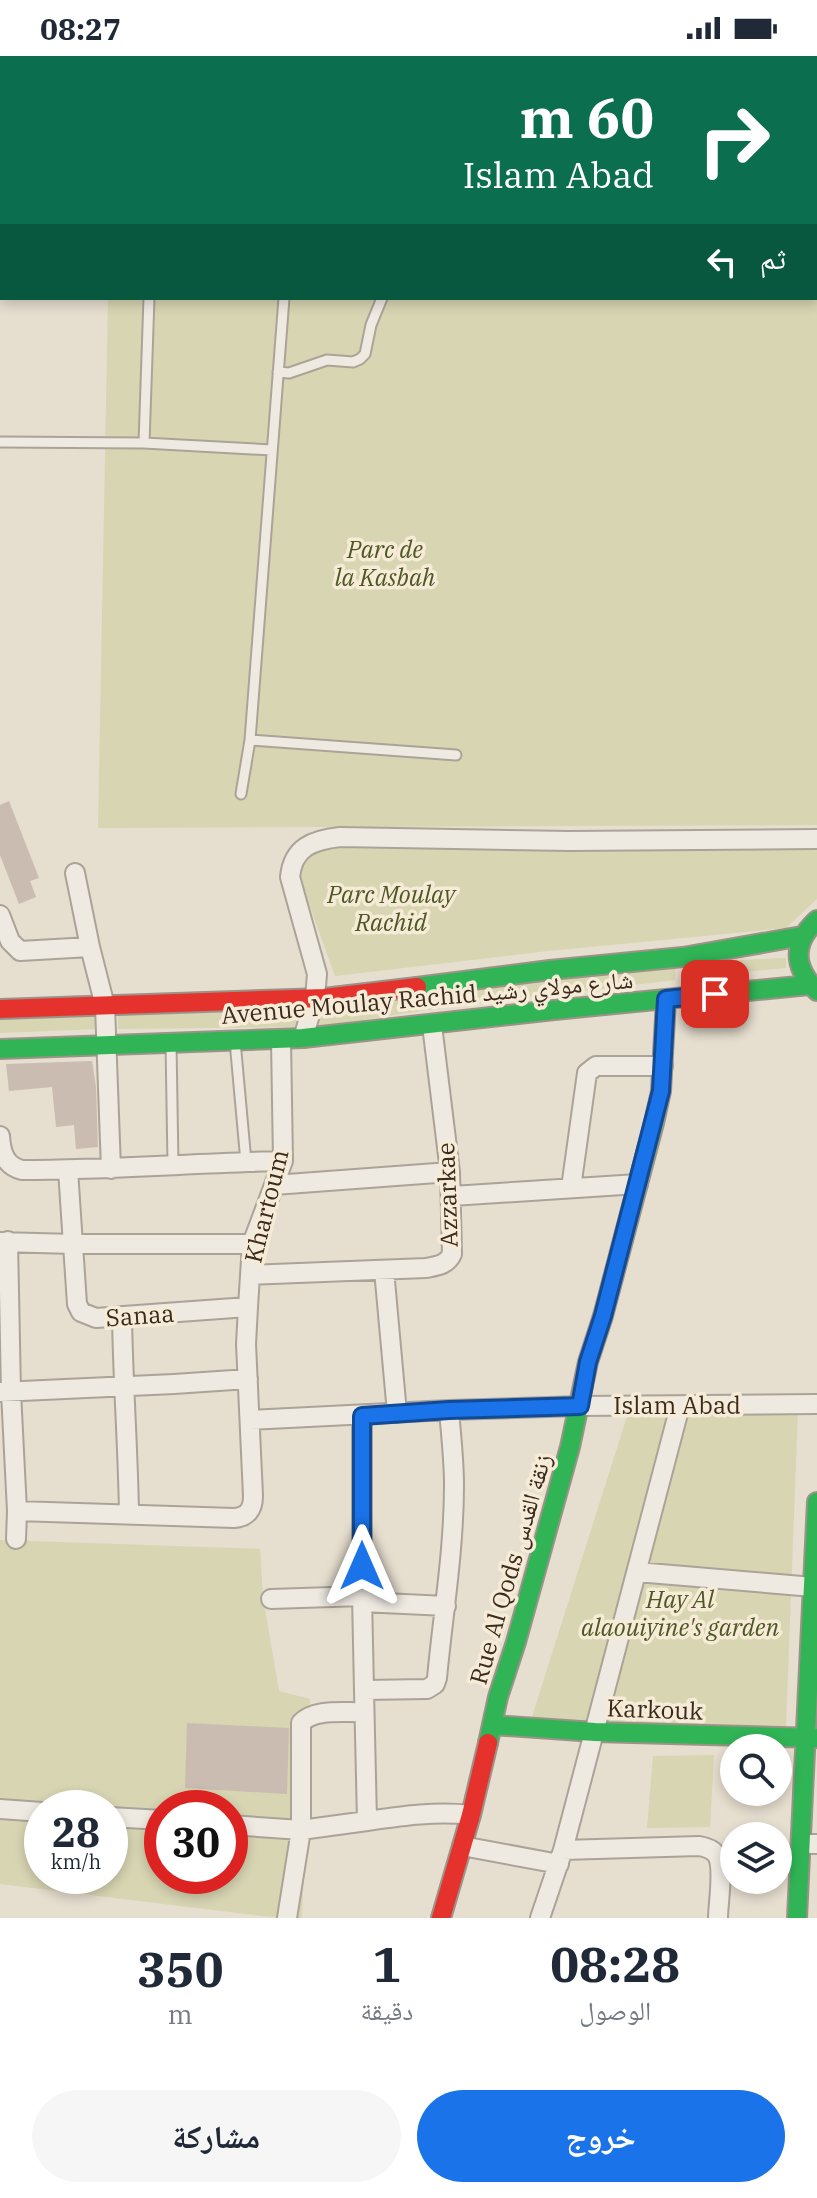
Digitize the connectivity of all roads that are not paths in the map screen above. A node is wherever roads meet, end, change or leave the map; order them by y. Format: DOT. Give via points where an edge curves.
graph roads {
  1 [pos="149,300"];
  2 [pos="284,300"];
  3 [pos="381,300"];
  4 [pos="278,372"];
  5 [pos="0,442"];
  6 [pos="144,443"];
  7 [pos="272,450"];
  8 [pos="250,740"];
  9 [pos="456,755"];
  10 [pos="241,794"];
  11 [pos="817,839"];
  12 [pos="75,873"];
  13 [pos="0,915"];
  14 [pos="817,919"];
  15 [pos="802,936"];
  16 [pos="90,947"];
  17 [pos="679,981"];
  18 [pos="813,988"];
  19 [pos="315,998"];
  20 [pos="105,1006"];
  21 [pos="0,1009"];
  22 [pos="432,1025"];
  23 [pos="303,1038"];
  24 [pos="281,1040"];
  25 [pos="235,1041"];
  26 [pos="171,1043"];
  27 [pos="106,1046"];
  28 [pos="0,1049"];
  29 [pos="663,1066"];
  30 [pos="0,1136"];
  31 [pos="283,1161"];
  32 [pos="246,1162"];
  33 [pos="173,1165"];
  34 [pos="111,1169"];
  35 [pos="68,1170"];
  36 [pos="450,1172"];
  37 [pos="638,1184"];
  38 [pos="274,1185"];
  39 [pos="571,1188"];
  40 [pos="452,1196"];
  41 [pos="4,1241"];
  42 [pos="74,1244"];
  43 [pos="252,1244"];
  44 [pos="384,1270"];
  45 [pos="250,1275"];
  46 [pos="248,1307"];
  47 [pos="122,1317"];
  48 [pos="248,1379"];
  49 [pos="123,1386"];
  50 [pos="5,1392"];
  51 [pos="817,1404"];
  52 [pos="580,1406"];
  53 [pos="680,1406"];
  54 [pos="449,1410"];
  55 [pos="397,1413"];
  56 [pos="362,1416"];
  57 [pos="250,1420"];
  58 [pos="817,1502"];
  59 [pos="17,1511"];
  60 [pos="129,1514"];
  61 [pos="16,1539"];
  62 [pos="637,1572"];
  63 [pos="813,1587"];
  64 [pos="271,1599"];
  65 [pos="362,1599"];
  66 [pos="446,1606"];
  67 [pos="364,1690"];
  68 [pos="364,1712"];
  69 [pos="492,1725"];
  70 [pos="595,1732"];
  71 [pos="812,1738"];
  72 [pos="0,1809"];
  73 [pos="24,1811"];
  74 [pos="471,1815"];
  75 [pos="367,1821"];
  76 [pos="248,1826"];
  77 [pos="301,1830"];
  78 [pos="809,1844"];
  79 [pos="462,1846"];
  80 [pos="561,1857"];
  81 [pos="287,1918"];
  82 [pos="441,1918"];
  83 [pos="540,1918"];
  84 [pos="718,1918"];
  85 [pos="797,1918"];
  1 -- 6 [label="lane"];
  2 -- 4 [label="lane"];
  3 -- 4 [label="lane" via="360,359 327,360"];
  4 -- 7 [label="lane"];
  5 -- 6 [label="lane"];
  6 -- 7 [label="lane"];
  7 -- 8 [label="lane"];
  8 -- 9 [label="lane"];
  8 -- 10 [label="lane"];
  11 -- 19 [label="street" via="323,839 298,854 290,877 317,974"];
  12 -- 16 [label="street"];
  13 -- 16 [label="street" via="20,951"];
  14 -- 15 [label="main road"];
  15 -- 17 [label="main road, Avenue Moulay Rachid شارع مولاي رشيد"];
  15 -- 18 [label="main road" via="799,967"];
  16 -- 20 [label="street"];
  17 -- 18 [label="main road, Avenue Moulay Rachid شارع مولاي رشيد"];
  17 -- 19 [label="main road, Avenue Moulay Rachid شارع مولاي رشيد" via="550,970"];
  17 -- 22 [label="main road, Avenue Moulay Rachid شارع مولاي رشيد"];
  17 -- 29 [label="main road, Rue Al Qods زنقة القدس"];
  19 -- 20 [label="main road, Avenue Moulay Rachid شارع مولاي رشيد"];
  19 -- 23 [label="street"];
  20 -- 21 [label="main road, Avenue Moulay Rachid شارع مولاي رشيد"];
  20 -- 27 [label="street"];
  22 -- 23 [label="main road, Avenue Moulay Rachid شارع مولاي رشيد"];
  22 -- 36 [label="street, Azzarkae"];
  23 -- 24 [label="main road, Avenue Moulay Rachid شارع مولاي رشيد"];
  24 -- 25 [label="main road, Avenue Moulay Rachid شارع مولاي رشيد"];
  24 -- 31 [label="street, Khartoum"];
  25 -- 26 [label="main road, Avenue Moulay Rachid شارع مولاي رشيد"];
  25 -- 32 [label="lane"];
  26 -- 27 [label="main road, Avenue Moulay Rachid شارع مولاي رشيد"];
  26 -- 33 [label="lane"];
  27 -- 28 [label="main road, Avenue Moulay Rachid شارع مولاي رشيد"];
  27 -- 34 [label="street"];
  29 -- 37 [label="main road, Rue Al Qods زنقة القدس"];
  29 -- 39 [label="street" via="596,1066 587,1073"];
  30 -- 35 [label="street" via="3,1154 14,1168"];
  31 -- 32 [label="street"];
  31 -- 38 [label="street, Khartoum"];
  32 -- 33 [label="street"];
  33 -- 34 [label="street"];
  34 -- 35 [label="street"];
  35 -- 42 [label="street, Sanaa"];
  36 -- 38 [label="street"];
  36 -- 40 [label="street, Azzarkae"];
  37 -- 39 [label="street"];
  37 -- 52 [label="main road, Rue Al Qods زنقة القدس"];
  38 -- 43 [label="street, Khartoum"];
  39 -- 40 [label="street"];
  40 -- 44 [label="street, Azzarkae" via="450,1259 439,1266"];
  41 -- 42 [label="street"];
  41 -- 50 [label="street"];
  42 -- 43 [label="street"];
  42 -- 47 [label="street, Sanaa" via="81,1312 96,1318"];
  43 -- 45 [label="street, Khartoum"];
  44 -- 45 [label="street, Azzarkae"];
  44 -- 55 [label="street"];
  45 -- 46 [label="street, Khartoum"];
  46 -- 47 [label="street, Sanaa"];
  46 -- 48 [label="street, Khartoum"];
  47 -- 49 [label="street"];
  48 -- 49 [label="street"];
  48 -- 57 [label="street, Khartoum"];
  49 -- 50 [label="street"];
  49 -- 60 [label="street"];
  50 -- 59 [label="street"];
  51 -- 53 [label="street, Islam Abad"];
  52 -- 53 [label="street, Islam Abad"];
  52 -- 54 [label="street, Islam Abad"];
  52 -- 69 [label="main road, Rue Al Qods زنقة القدس"];
  53 -- 62 [label="street"];
  54 -- 55 [label="street, Islam Abad"];
  54 -- 66 [label="street" via="454,1481"];
  55 -- 56 [label="street, Islam Abad"];
  56 -- 57 [label="street, Islam Abad"];
  56 -- 65 [label="street"];
  57 -- 60 [label="street, Khartoum" via="253,1496 251,1509 240,1518"];
  58 -- 63 [label="main road"];
  59 -- 60 [label="street"];
  59 -- 61 [label="street"];
  62 -- 63 [label="street"];
  62 -- 70 [label="street"];
  63 -- 71 [label="main road"];
  64 -- 65 [label="street"];
  65 -- 66 [label="street"];
  65 -- 67 [label="street"];
  66 -- 67 [label="street" via="435,1684 427,1689"];
  67 -- 68 [label="street"];
  68 -- 75 [label="street"];
  68 -- 77 [label="street" via="315,1714 301,1723"];
  69 -- 70 [label="main road, Karkouk"];
  69 -- 74 [label="main road, Rue Al Qods زنقة القدس"];
  70 -- 71 [label="main road, Karkouk"];
  70 -- 80 [label="street"];
  71 -- 78 [label="main road"];
  72 -- 73 [label="street"];
  74 -- 75 [label="street" via="424,1813"];
  74 -- 79 [label="main road, Rue Al Qods زنقة القدس"];
  75 -- 77 [label="street"];
  76 -- 77 [label="street"];
  77 -- 81 [label="street"];
  78 -- 85 [label="main road"];
  79 -- 80 [label="street"];
  79 -- 82 [label="main road, Rue Al Qods زنقة القدس"];
  80 -- 83 [label="street"];
  80 -- 84 [label="street" via="710,1849 721,1863"];
}
